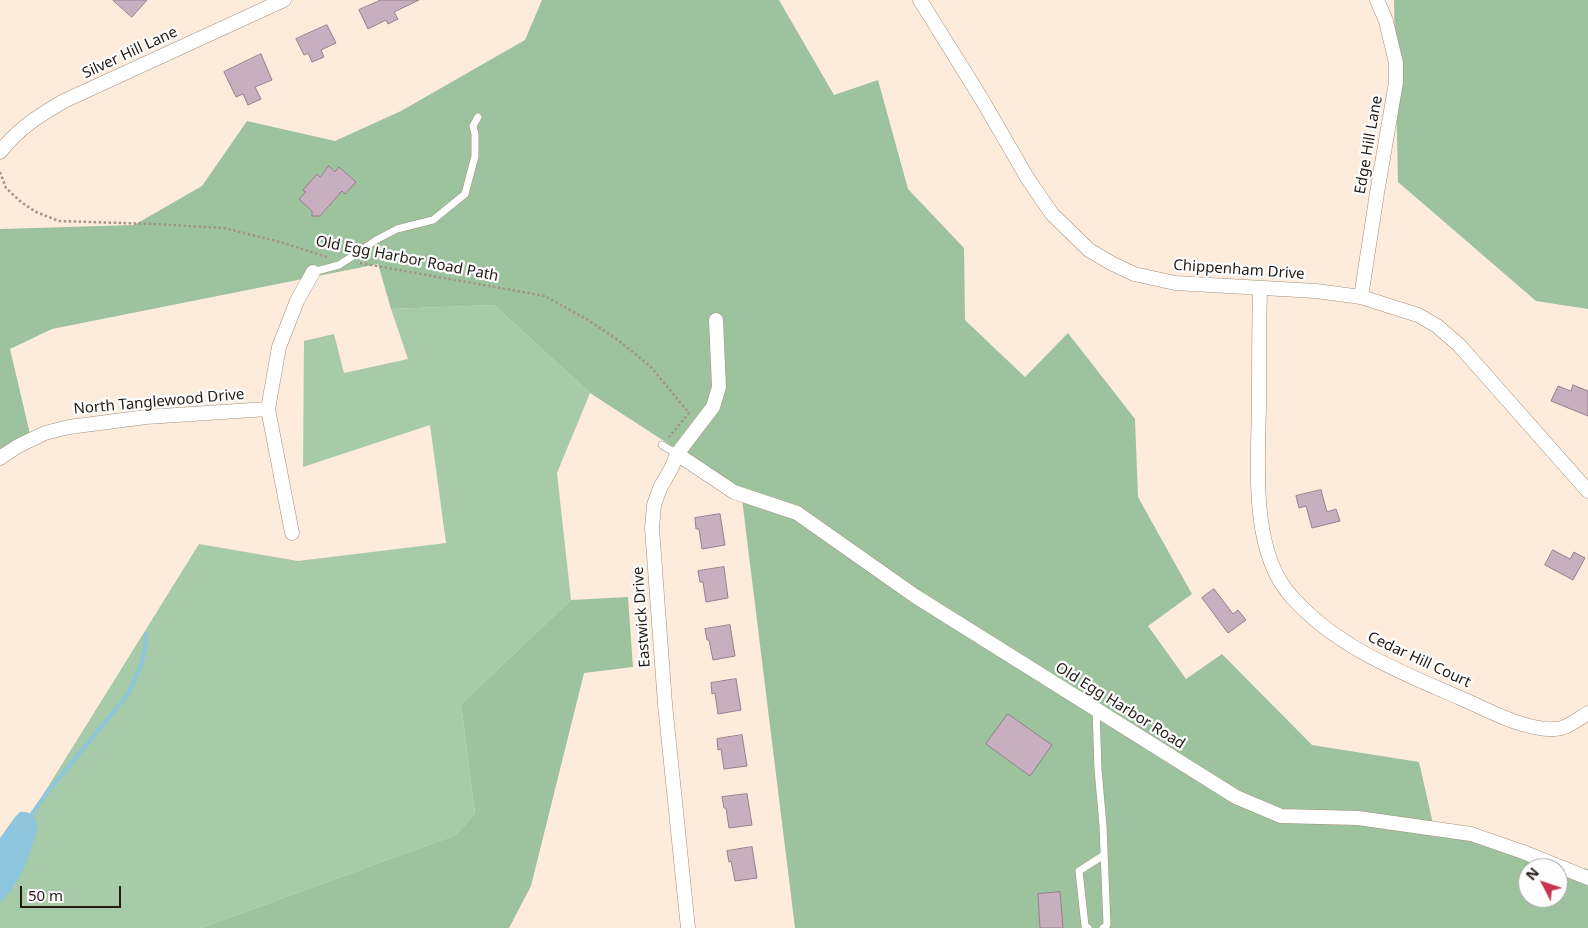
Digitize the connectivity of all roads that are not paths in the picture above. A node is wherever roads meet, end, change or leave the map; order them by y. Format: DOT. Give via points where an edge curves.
graph roads {
  1 [pos="284,0"];
  2 [pos="920,0"];
  3 [pos="1378,0"];
  4 [pos="478,117"];
  5 [pos="0,152"];
  6 [pos="313,272"];
  7 [pos="1260,288"];
  8 [pos="1361,297"];
  9 [pos="716,320"];
  10 [pos="268,409"];
  11 [pos="662,445"];
  12 [pos="677,454"];
  13 [pos="0,458"];
  14 [pos="1585,482"];
  15 [pos="292,533"];
  16 [pos="1096,710"];
  17 [pos="1588,713"];
  18 [pos="1104,855"];
  19 [pos="1588,878"];
  20 [pos="688,928"];
  21 [pos="1088,928"];
  22 [pos="1103,928"];
  1 -- 5 [label="street, Silver Hill Lane" via="64,101 29,122"];
  2 -- 7 [label="street, Chippenham Drive" via="1028,179 1052,214 1090,250 1134,274 1175,283"];
  3 -- 8 [label="street, Edge Hill Lane" via="1396,63 1396,82"];
  4 -- 6 [label="lane" via="473,126 475,156 465,194 433,220 397,229 345,261"];
  6 -- 10 [label="street" via="296,301 279,347"];
  7 -- 8 [label="street, Chippenham Drive"];
  7 -- 17 [label="street, Cedar Hill Court" via="1259,510 1269,559 1291,596 1321,624 1358,650 1400,672 1512,720 1548,730 1564,727"];
  8 -- 14 [label="street, Chippenham Drive" via="1418,315 1437,326 1459,345"];
  9 -- 12 [label="street, Eastwick Drive" via="719,387 713,407"];
  10 -- 13 [label="street, North Tanglewood Drive" via="69,427 45,433"];
  10 -- 15 [label="street"];
  11 -- 12 [label="lane"];
  12 -- 16 [label="street, Old Egg Harbor Road" via="734,492 797,513 915,596"];
  12 -- 20 [label="street, Eastwick Drive" via="654,505 652,528 664,704"];
  16 -- 18 [label="lane"];
  16 -- 19 [label="street, Old Egg Harbor Road" via="1236,797 1281,816 1358,818 1471,834"];
  18 -- 21 [label="lane" via="1079,871 1085,926"];
  18 -- 22 [label="lane" via="1107,925"];
}
